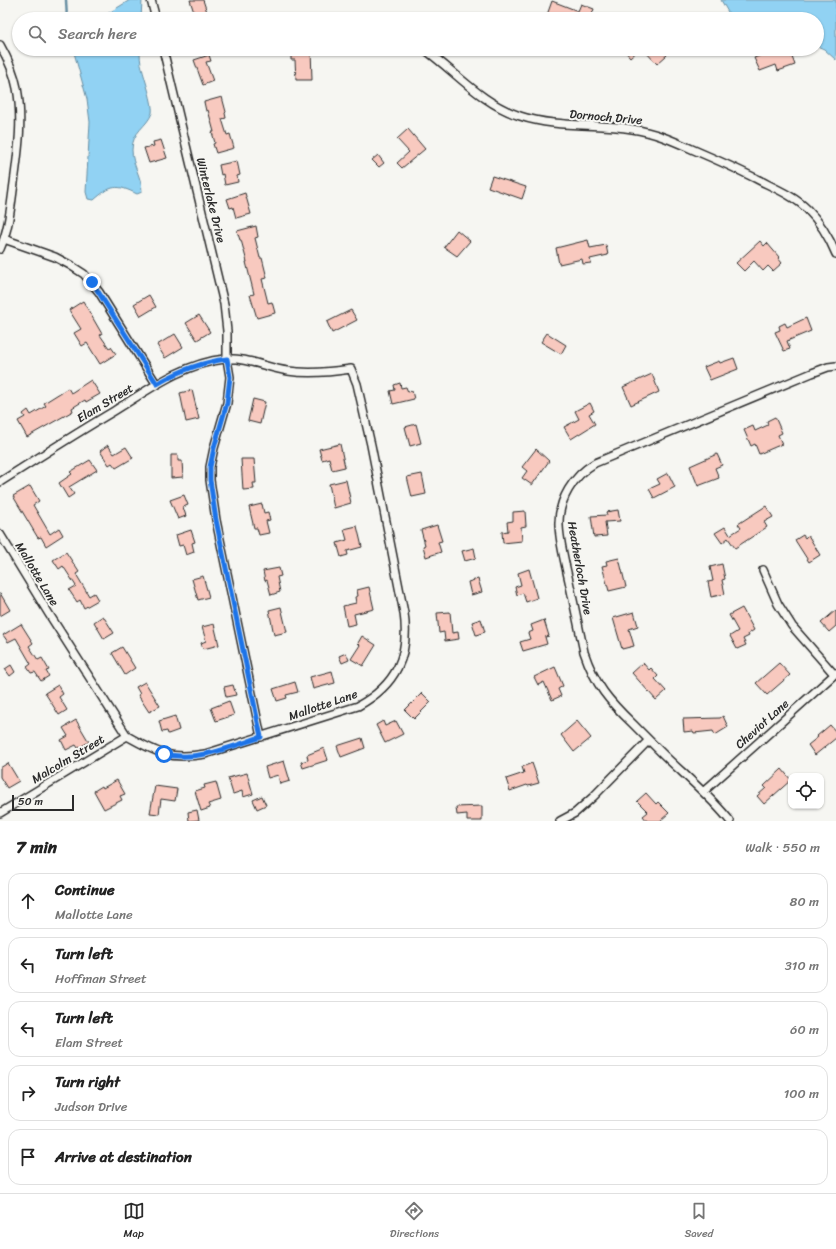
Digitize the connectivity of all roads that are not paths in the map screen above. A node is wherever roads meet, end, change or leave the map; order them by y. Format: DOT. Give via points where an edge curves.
graph roads {
  1 [pos="151,0"];
  2 [pos="154,12"];
  3 [pos="0,45"];
  4 [pos="165,56"];
  5 [pos="433,56"];
  6 [pos="4,239"];
  7 [pos="0,249"];
  8 [pos="836,254"];
  9 [pos="227,359"];
  10 [pos="836,366"];
  11 [pos="157,384"];
  12 [pos="0,482"];
  13 [pos="0,534"];
  14 [pos="763,570"];
  15 [pos="835,673"];
  16 [pos="127,736"];
  17 [pos="261,737"];
  18 [pos="648,741"];
  19 [pos="703,792"];
  20 [pos="0,813"];
  21 [pos="560,821"];
  22 [pos="730,821"];
  1 -- 2 [label="street"];
  3 -- 6 [label="street" via="14,72 20,113 18,154"];
  4 -- 9 [label="street, Winterlake Drive" via="221,289 227,331"];
  5 -- 8 [label="street, Dornoch Drive" via="485,98 519,116 553,123 646,131 729,165 797,200 807,208 823,228"];
  6 -- 7 [label="street"];
  6 -- 11 [label="street" via="55,257 84,274 99,292"];
  9 -- 11 [label="street, Elam Street" via="203,363"];
  9 -- 17 [label="street, Winterlake Drive" via="230,377 227,403 214,448 210,480"];
  9 -- 17 [label="street, Mallotte Lane" via="289,371 331,372 351,369 371,445 406,627 405,647 400,666 389,682 370,700"];
  10 -- 18 [label="street, Heatherloch Drive" via="812,373 595,463 585,469 568,490 560,514 559,527 588,665 604,694"];
  11 -- 12 [label="street, Elam Street"];
  13 -- 16 [label="street, Mallotte Lane"];
  14 -- 15 [label="street" via="778,604 792,626"];
  15 -- 19 [label="street, Cheviot Lane"];
  16 -- 17 [label="street, Mallotte Lane" via="156,751 183,757 205,754"];
  16 -- 20 [label="street, Malcolm Street"];
  18 -- 19 [label="street, Heatherloch Drive"];
  18 -- 21 [label="street" via="593,797 575,813"];
  19 -- 22 [label="street, Heatherloch Drive"];
}
